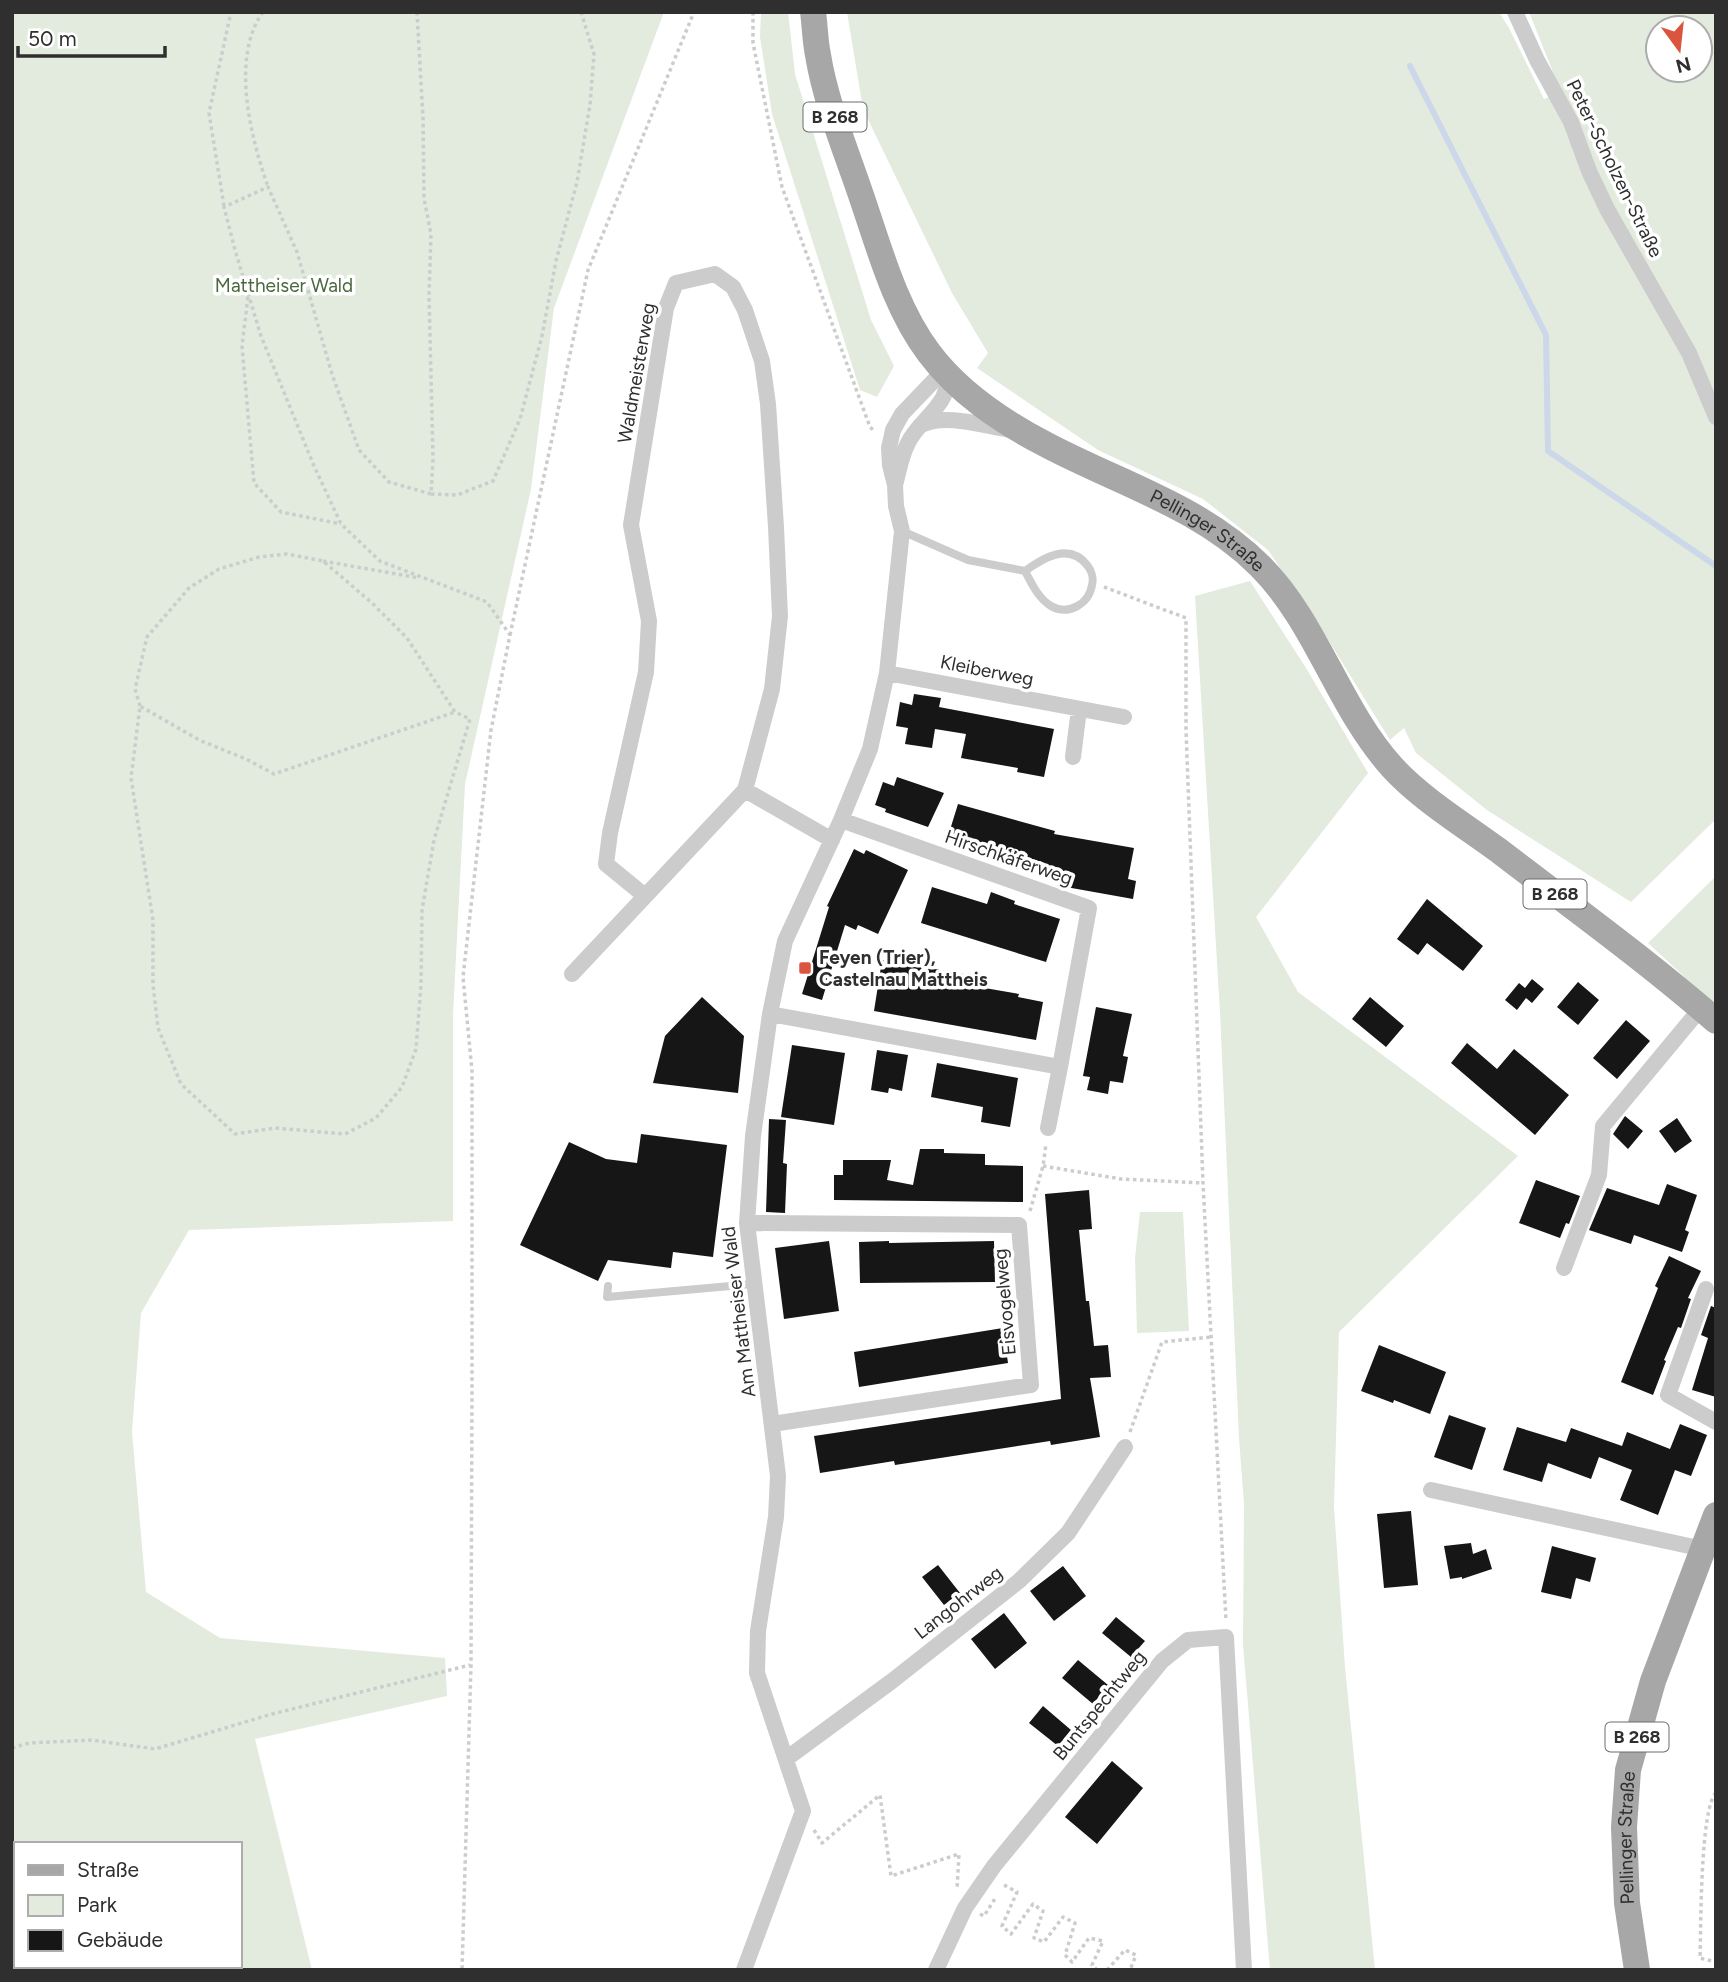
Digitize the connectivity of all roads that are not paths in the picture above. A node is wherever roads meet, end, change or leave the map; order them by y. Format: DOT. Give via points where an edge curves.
graph roads {
  1 [pos="813,12"];
  2 [pos="1515,12"];
  3 [pos="944,370"];
  4 [pos="1716,417"];
  5 [pos="920,425"];
  6 [pos="1021,431"];
  7 [pos="895,485"];
  8 [pos="902,531"];
  9 [pos="1025,572"];
  10 [pos="887,673"];
  11 [pos="1079,709"];
  12 [pos="1124,717"];
  13 [pos="1073,757"];
  14 [pos="745,790"];
  15 [pos="841,820"];
  16 [pos="832,840"];
  17 [pos="645,897"];
  18 [pos="572,974"];
  19 [pos="770,1014"];
  20 [pos="1708,1014"];
  21 [pos="1059,1067"];
  22 [pos="1048,1128"];
  23 [pos="747,1223"];
  24 [pos="1564,1268"];
  25 [pos="753,1284"];
  26 [pos="608,1286"];
  27 [pos="1706,1289"];
  28 [pos="1716,1422"];
  29 [pos="772,1424"];
  30 [pos="1125,1447"];
  31 [pos="1431,1490"];
  32 [pos="1716,1515"];
  33 [pos="1703,1549"];
  34 [pos="786,1759"];
  35 [pos="744,1970"];
  36 [pos="936,1970"];
  37 [pos="1244,1970"];
  38 [pos="1637,1970"];
  1 -- 3 [label="main road, Pellinger Straße / B 268" via="827,94 893,286 916,333"];
  2 -- 4 [label="street, Peter-Scholzen-Straße" via="1571,122 1607,209 1689,353"];
  3 -- 5 [label="street, Am Mattheiser Wald" via="948,379 945,397"];
  3 -- 6 [label="main road, Pellinger Straße / B 268" via="984,408"];
  3 -- 7 [label="street, Am Mattheiser Wald" via="902,414 893,430 889,448"];
  5 -- 6 [label="street" via="951,419"];
  5 -- 7 [label="street, Am Mattheiser Wald" via="908,441"];
  6 -- 20 [label="main road, Pellinger Straße / B 268" via="1186,511 1238,546 1279,587 1355,715 1393,769"];
  7 -- 8 [label="street, Am Mattheiser Wald"];
  8 -- 9 [label="lane" via="968,560"];
  8 -- 10 [label="street, Am Mattheiser Wald"];
  9 -- 9 [label="lane" via="1042,598 1066,610 1079,606 1093,583 1091,569 1070,553 1043,559"];
  10 -- 11 [label="street, Kleiberweg"];
  10 -- 15 [label="street, Am Mattheiser Wald" via="870,749"];
  11 -- 12 [label="street, Kleiberweg"];
  11 -- 13 [label="street"];
  14 -- 16 [label="street"];
  14 -- 17 [label="street, Waldmeisterweg"];
  14 -- 17 [label="street, Waldmeisterweg" via="772,689 780,616 776,527 762,361 733,287 715,274 676,283 666,308 631,525 649,621 646,672 606,864"];
  15 -- 16 [label="street, Am Mattheiser Wald"];
  15 -- 21 [label="street, Hirschkäferweg" via="1089,908"];
  16 -- 19 [label="street, Am Mattheiser Wald" via="785,941"];
  17 -- 18 [label="street, Waldmeisterweg"];
  19 -- 21 [label="street"];
  19 -- 23 [label="street, Am Mattheiser Wald" via="753,1136"];
  20 -- 24 [label="street, Pellinger Straße" via="1603,1126 1599,1175"];
  21 -- 22 [label="street, Hirschkäferweg"];
  23 -- 25 [label="street, Am Mattheiser Wald"];
  23 -- 29 [label="street, Eisvogelweg" via="1019,1225 1031,1385"];
  25 -- 26 [label="lane" via="607,1297"];
  25 -- 29 [label="street, Am Mattheiser Wald"];
  27 -- 28 [label="street" via="1668,1395"];
  29 -- 34 [label="street, Am Mattheiser Wald" via="778,1476 776,1517 758,1632 757,1673"];
  30 -- 34 [label="street, Langohrweg" via="1068,1533 1019,1581"];
  31 -- 33 [label="street"];
  32 -- 33 [label="main road, Pellinger Straße / B 268"];
  33 -- 38 [label="main road, Pellinger Straße / B 268" via="1653,1681 1628,1770 1623,1827"];
  34 -- 35 [label="street, Am Mattheiser Wald" via="803,1811"];
  36 -- 37 [label="street, Buntspechtweg" via="965,1908 995,1866 1162,1661 1188,1640 1226,1637"];
}
